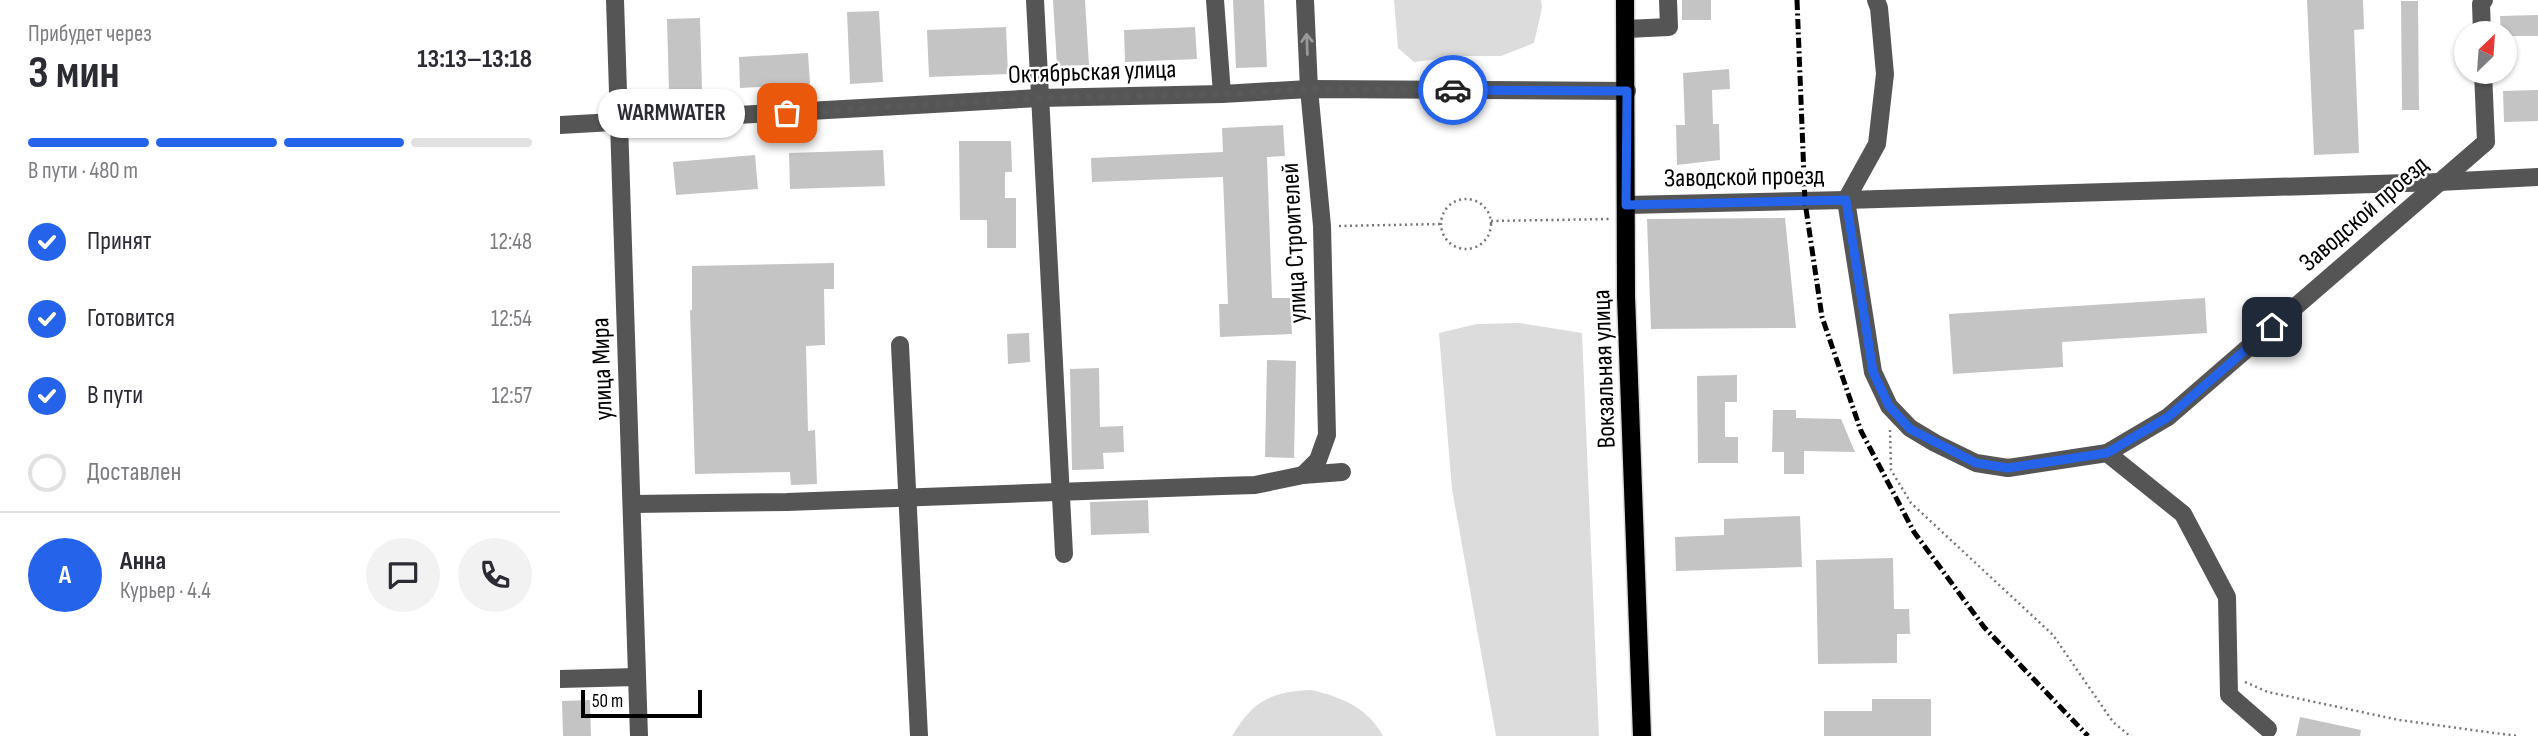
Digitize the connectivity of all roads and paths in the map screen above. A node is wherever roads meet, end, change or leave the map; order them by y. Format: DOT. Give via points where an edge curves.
graph roads {
  1 [pos="615,0"];
  2 [pos="1035,0"];
  3 [pos="1216,0"];
  4 [pos="1305,0"];
  5 [pos="1625,0"];
  6 [pos="1668,0"];
  7 [pos="1876,0"];
  8 [pos="2484,0"];
  9 [pos="2482,21"];
  10 [pos="1626,29"];
  11 [pos="2484,84"];
  12 [pos="1309,89"];
  13 [pos="1627,91"];
  14 [pos="1222,94"];
  15 [pos="1039,98"];
  16 [pos="619,122"];
  17 [pos="560,125"];
  18 [pos="2538,177"];
  19 [pos="2439,182"];
  20 [pos="1846,200"];
  21 [pos="1626,212"];
  22 [pos="1491,221"];
  23 [pos="1441,224"];
  24 [pos="1322,226"];
  25 [pos="901,345"];
  26 [pos="1889,406"];
  27 [pos="1327,435"];
  28 [pos="2107,453"];
  29 [pos="1303,475"];
  30 [pos="1060,492"];
  31 [pos="907,498"];
  32 [pos="632,504"];
  33 [pos="1064,554"];
  34 [pos="2229,676"];
  35 [pos="637,677"];
  36 [pos="560,679"];
  37 [pos="2268,729"];
  38 [pos="639,736"];
  39 [pos="919,736"];
  40 [pos="1642,736"];
  41 [pos="2130,736"];
  42 [pos="2517,736"];
  1 -- 16 [label="street, улица Мира"];
  2 -- 15 [label="street"];
  3 -- 14 [label="street"];
  12 -- 4 [label="street, улица Строителей, one-way"];
  5 -- 10 [label="main road, Вокзальная улица"];
  6 -- 10 [label="street" via="1669,27"];
  7 -- 20 [label="street" via="1885,74 1877,144"];
  8 -- 9 [label="street"];
  10 -- 13 [label="main road, Вокзальная улица"];
  11 -- 19 [label="street, Заводской проезд" via="2486,142"];
  12 -- 13 [label="street, Октябрьская улица"];
  12 -- 14 [label="street, Октябрьская улица"];
  12 -- 24 [label="street, улица Строителей"];
  13 -- 21 [label="main road, Вокзальная улица"];
  14 -- 15 [label="street, Октябрьская улица"];
  15 -- 16 [label="street, Октябрьская улица"];
  15 -- 30 [label="street"];
  16 -- 17 [label="street, Октябрьская улица"];
  16 -- 32 [label="street, улица Мира"];
  18 -- 19 [label="street"];
  19 -- 20 [label="street"];
  19 -- 28 [label="street, Заводской проезд" via="2168,417"];
  20 -- 21 [label="street, Заводской проезд"];
  20 -- 26 [label="street, Заводской проезд" via="1873,372"];
  21 -- 22 [label="path"];
  21 -- 40 [label="main road, Вокзальная улица"];
  22 -- 23 [label="path" via="1483,206 1460,200 1446,209"];
  22 -- 23 [label="path" via="1488,237 1468,249 1446,240"];
  23 -- 24 [label="path"];
  24 -- 27 [label="street, улица Строителей"];
  25 -- 31 [label="street"];
  26 -- 28 [label="street, Заводской проезд" via="1910,429 1976,463 2008,468"];
  26 -- 41 [label="path" via="1891,470 1911,503 2053,635 2113,722"];
  27 -- 29 [label="street, улица Строителей" via="1318,460"];
  27 -- 29 [label="street" via="1335,473"];
  28 -- 34 [label="street" via="2183,514 2227,597"];
  29 -- 30 [label="street" via="1255,485"];
  30 -- 31 [label="street"];
  30 -- 33 [label="street"];
  31 -- 32 [label="street"];
  31 -- 39 [label="street"];
  32 -- 35 [label="street, улица Мира"];
  34 -- 37 [label="street" via="2229,695"];
  34 -- 42 [label="path" via="2268,692 2399,720"];
  35 -- 36 [label="street"];
  35 -- 38 [label="street, улица Мира"];
}
